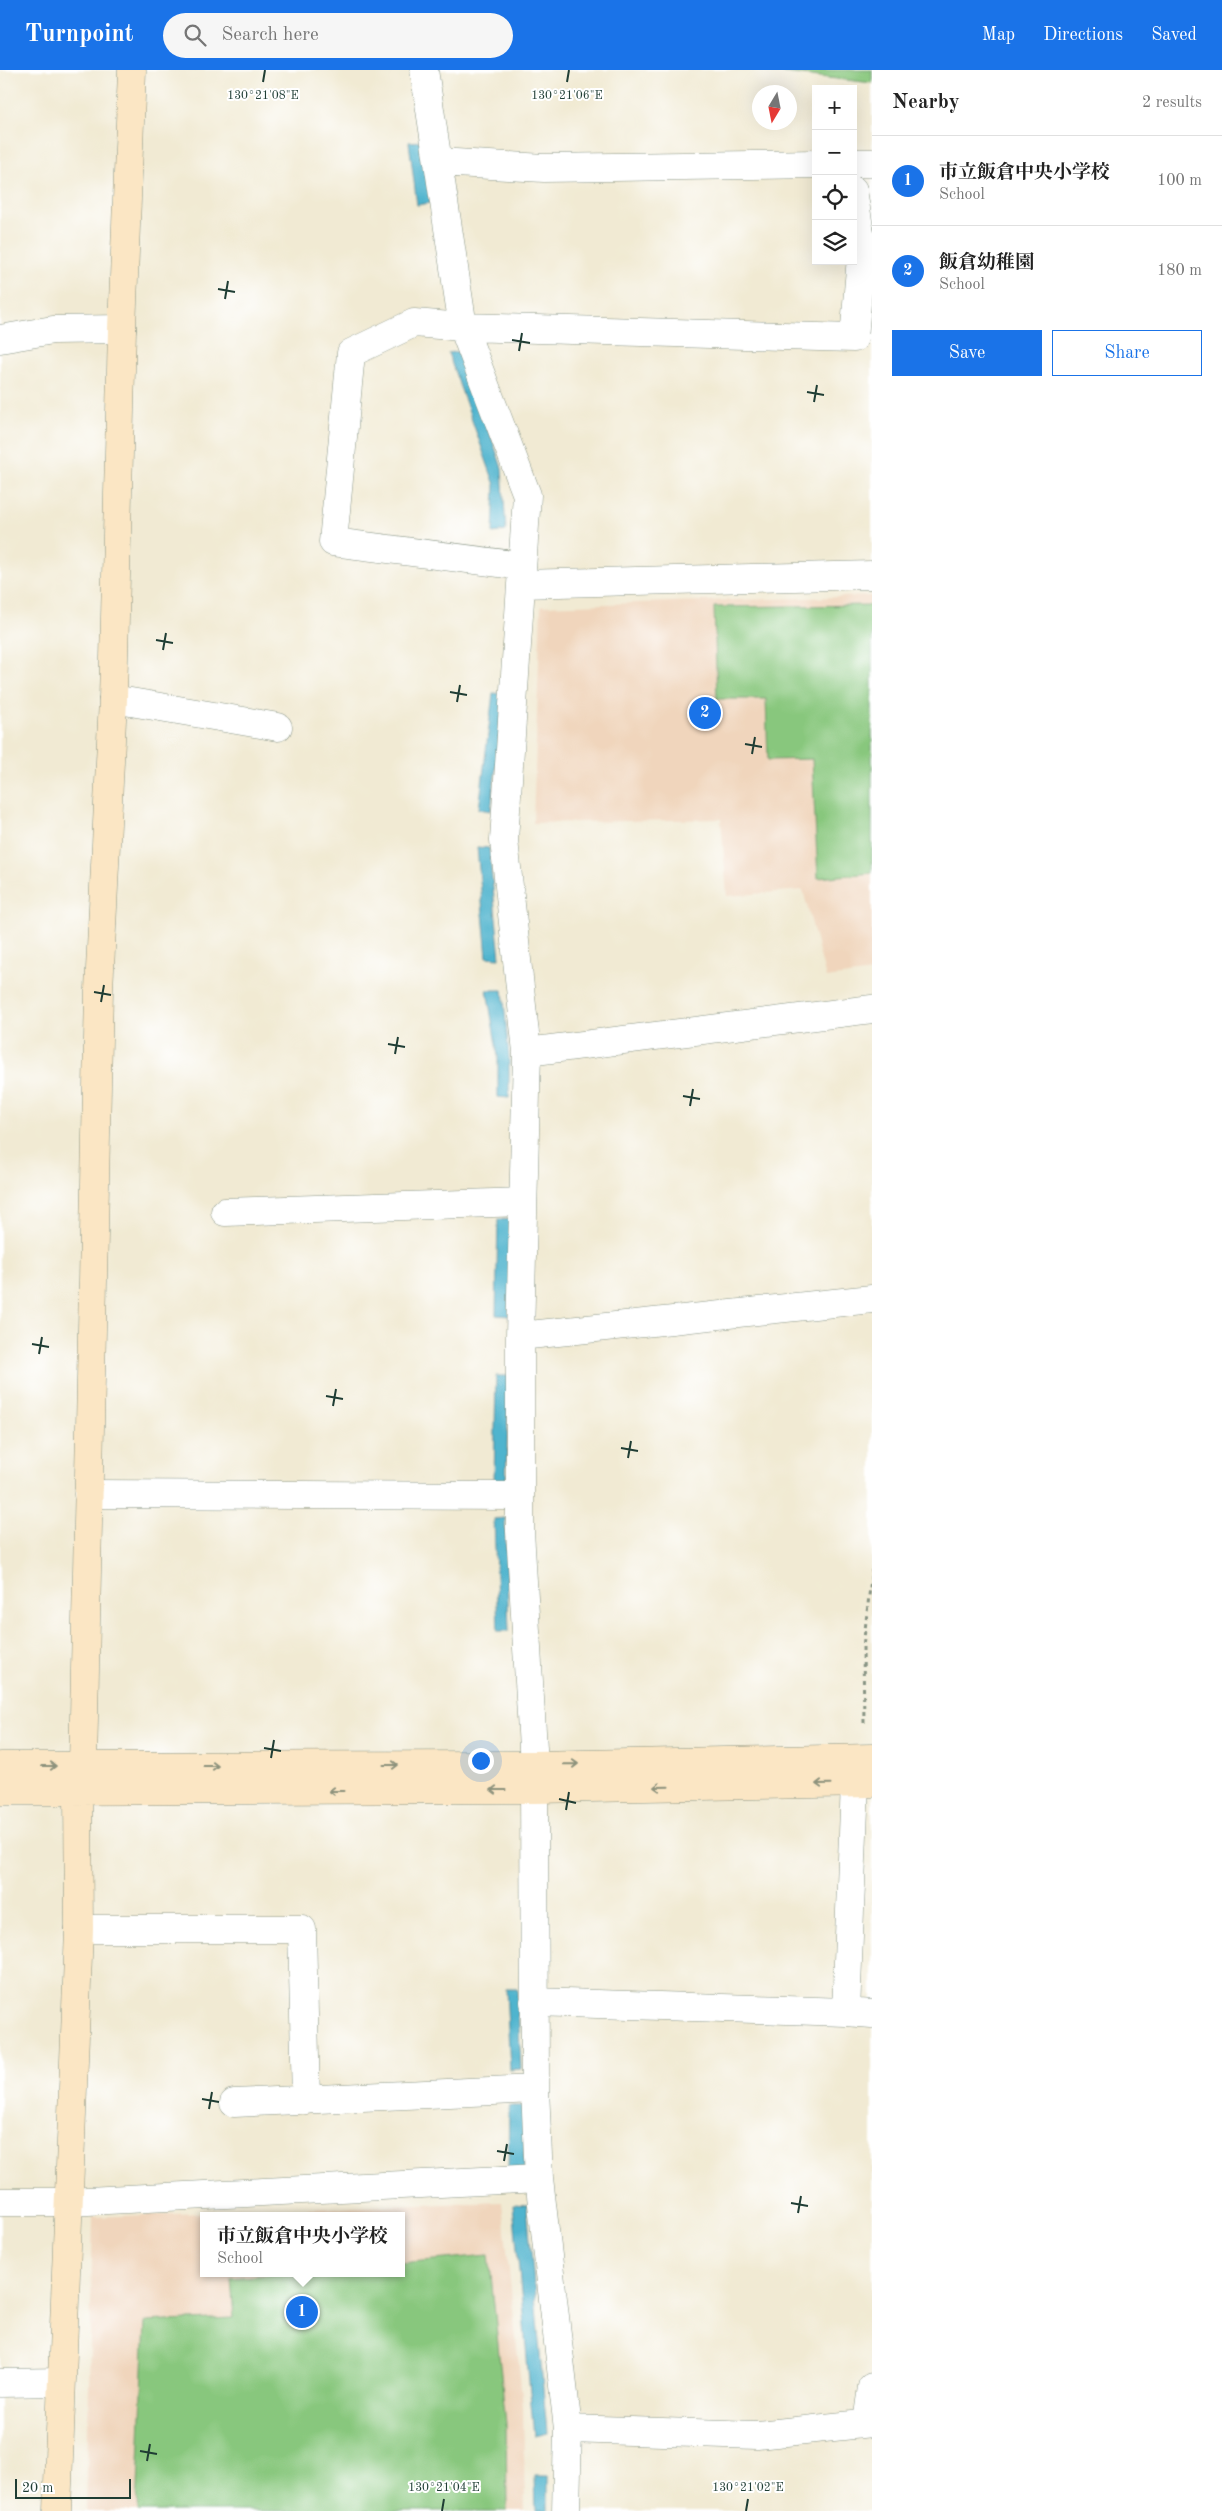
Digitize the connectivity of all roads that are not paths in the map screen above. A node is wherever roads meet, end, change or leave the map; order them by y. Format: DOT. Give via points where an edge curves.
graph roads {
  1 [pos="132,70"];
  2 [pos="424,70"];
  3 [pos="438,162"];
  4 [pos="857,163"];
  5 [pos="872,163"];
  6 [pos="812,164"];
  7 [pos="857,215"];
  8 [pos="463,327"];
  9 [pos="122,329"];
  10 [pos="0,339"];
  11 [pos="522,575"];
  12 [pos="872,576"];
  13 [pos="113,699"];
  14 [pos="278,727"];
  15 [pos="872,1009"];
  16 [pos="527,1052"];
  17 [pos="523,1202"];
  18 [pos="225,1212"];
  19 [pos="872,1299"];
  20 [pos="520,1336"];
  21 [pos="88,1494"];
  22 [pos="520,1496"];
  23 [pos="872,1758"];
  24 [pos="0,1766"];
  25 [pos="83,1766"];
  26 [pos="535,1777"];
  27 [pos="863,1783"];
  28 [pos="0,1792"];
  29 [pos="78,1792"];
  30 [pos="78,1929"];
  31 [pos="534,2002"];
  32 [pos="859,2013"];
  33 [pos="535,2088"];
  34 [pos="306,2100"];
  35 [pos="234,2103"];
  36 [pos="539,2178"];
  37 [pos="0,2202"];
  38 [pos="68,2202"];
  39 [pos="61,2382"];
  40 [pos="0,2383"];
  41 [pos="872,2387"];
  42 [pos="870,2423"];
  43 [pos="568,2428"];
  44 [pos="57,2511"];
  45 [pos="566,2511"];
  1 -- 9 [label="street"];
  2 -- 3 [label="street"];
  3 -- 6 [label="street" via="544,168"];
  3 -- 8 [label="street"];
  4 -- 5 [label="street"];
  7 -- 8 [label="street" via="862,246 854,338"];
  8 -- 11 [label="street" via="527,495"];
  8 -- 11 [label="street" via="414,323 352,353 333,542"];
  9 -- 10 [label="street" via="53,330"];
  9 -- 13 [label="street"];
  11 -- 12 [label="street"];
  11 -- 16 [label="street" via="504,840"];
  13 -- 14 [label="street"];
  13 -- 21 [label="street" via="99,990"];
  15 -- 16 [label="street"];
  16 -- 17 [label="street"];
  17 -- 18 [label="street"];
  17 -- 20 [label="street"];
  19 -- 20 [label="street"];
  20 -- 22 [label="street"];
  21 -- 22 [label="street"];
  21 -- 25 [label="street"];
  22 -- 26 [label="street"];
  26 -- 23 [label="street, one-way"];
  24 -- 25 [label="street, one-way"];
  25 -- 26 [label="street, one-way"];
  25 -- 29 [label="street"];
  27 -- 26 [label="street, one-way"];
  26 -- 29 [label="street, one-way"];
  26 -- 31 [label="street"];
  27 -- 32 [label="street"];
  28 -- 29 [label="street"];
  29 -- 30 [label="street"];
  30 -- 34 [label="street" via="302,1929"];
  30 -- 38 [label="street"];
  31 -- 32 [label="street"];
  31 -- 33 [label="street"];
  33 -- 34 [label="street"];
  33 -- 36 [label="street"];
  34 -- 35 [label="street"];
  36 -- 38 [label="street"];
  36 -- 43 [label="street"];
  37 -- 38 [label="street"];
  38 -- 39 [label="street"];
  39 -- 40 [label="street"];
  39 -- 44 [label="street"];
  41 -- 42 [label="street"];
  42 -- 43 [label="street" via="757,2435"];
  43 -- 45 [label="street"];
}
